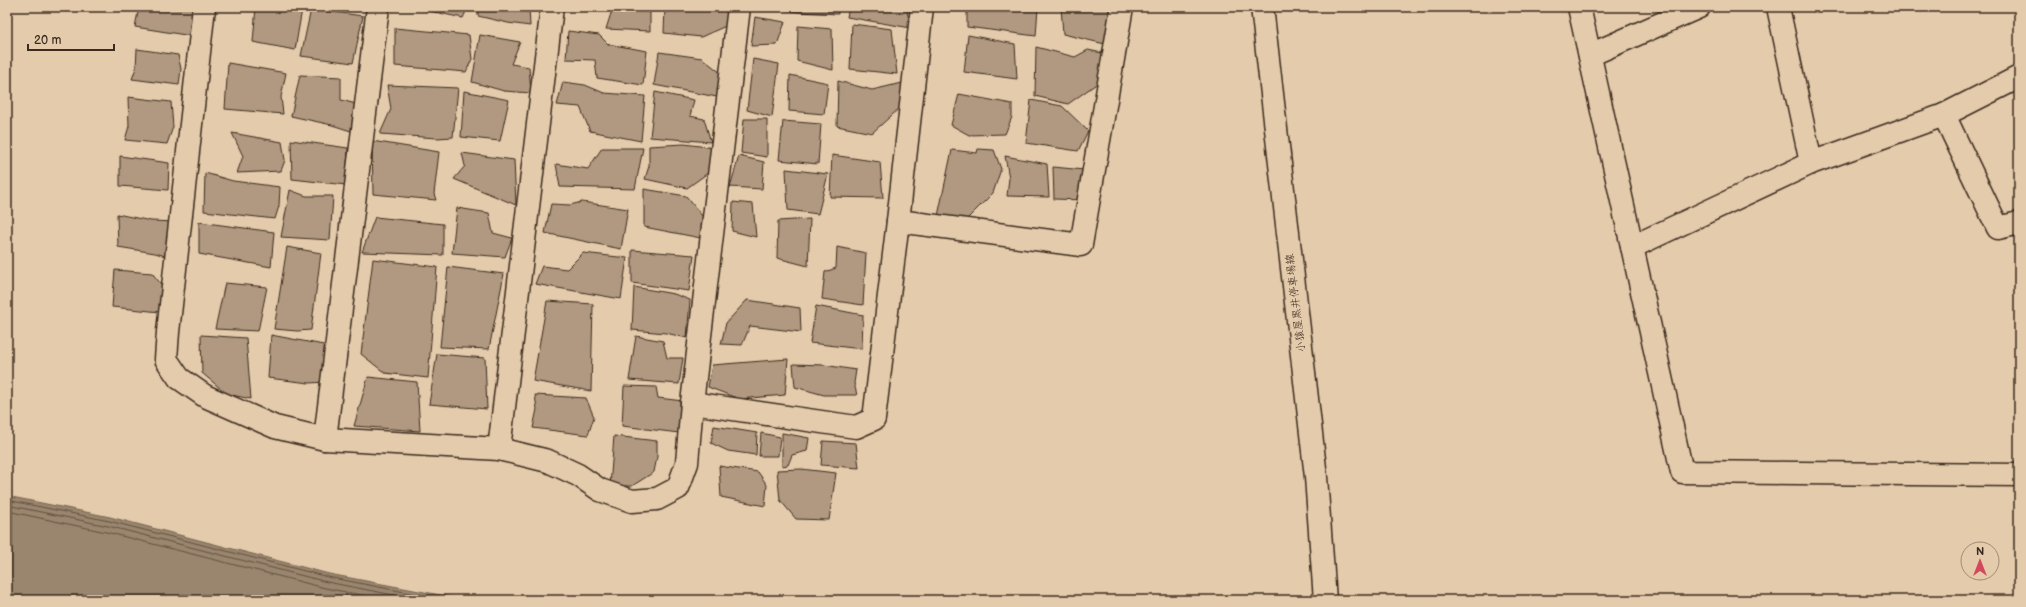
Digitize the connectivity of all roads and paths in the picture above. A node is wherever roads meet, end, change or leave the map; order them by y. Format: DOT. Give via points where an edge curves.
graph roads {
  1 [pos="204,7"];
  2 [pos="378,7"];
  3 [pos="552,7"];
  4 [pos="739,7"];
  5 [pos="922,7"];
  6 [pos="1122,7"];
  7 [pos="1262,7"];
  8 [pos="1579,7"];
  9 [pos="1699,7"];
  10 [pos="1778,7"];
  11 [pos="1590,55"];
  12 [pos="2019,77"];
  13 [pos="1944,115"];
  14 [pos="1812,163"];
  15 [pos="898,221"];
  16 [pos="2019,223"];
  17 [pos="1632,247"];
  18 [pos="692,402"];
  19 [pos="325,439"];
  20 [pos="499,450"];
  21 [pos="2019,476"];
  22 [pos="1325,600"];
  1 -- 19 [label="street" via="166,359 179,378 205,396 275,428"];
  2 -- 19 [label="street"];
  3 -- 20 [label="street"];
  4 -- 18 [label="street"];
  5 -- 15 [label="street"];
  6 -- 15 [label="street" via="1081,245"];
  7 -- 22 [label="street, 小猿屋黒井停車場線" via="1316,477"];
  8 -- 11 [label="street"];
  9 -- 11 [label="street"];
  10 -- 14 [label="street"];
  11 -- 17 [label="street"];
  12 -- 13 [label="street"];
  13 -- 14 [label="street"];
  13 -- 16 [label="street" via="1998,228"];
  14 -- 17 [label="street"];
  15 -- 18 [label="street" via="874,419 856,427"];
  17 -- 21 [label="street" via="1682,472"];
  18 -- 20 [label="street" via="686,463 678,488 657,499 632,501 600,490 578,475 548,461"];
  19 -- 20 [label="street"];
}
